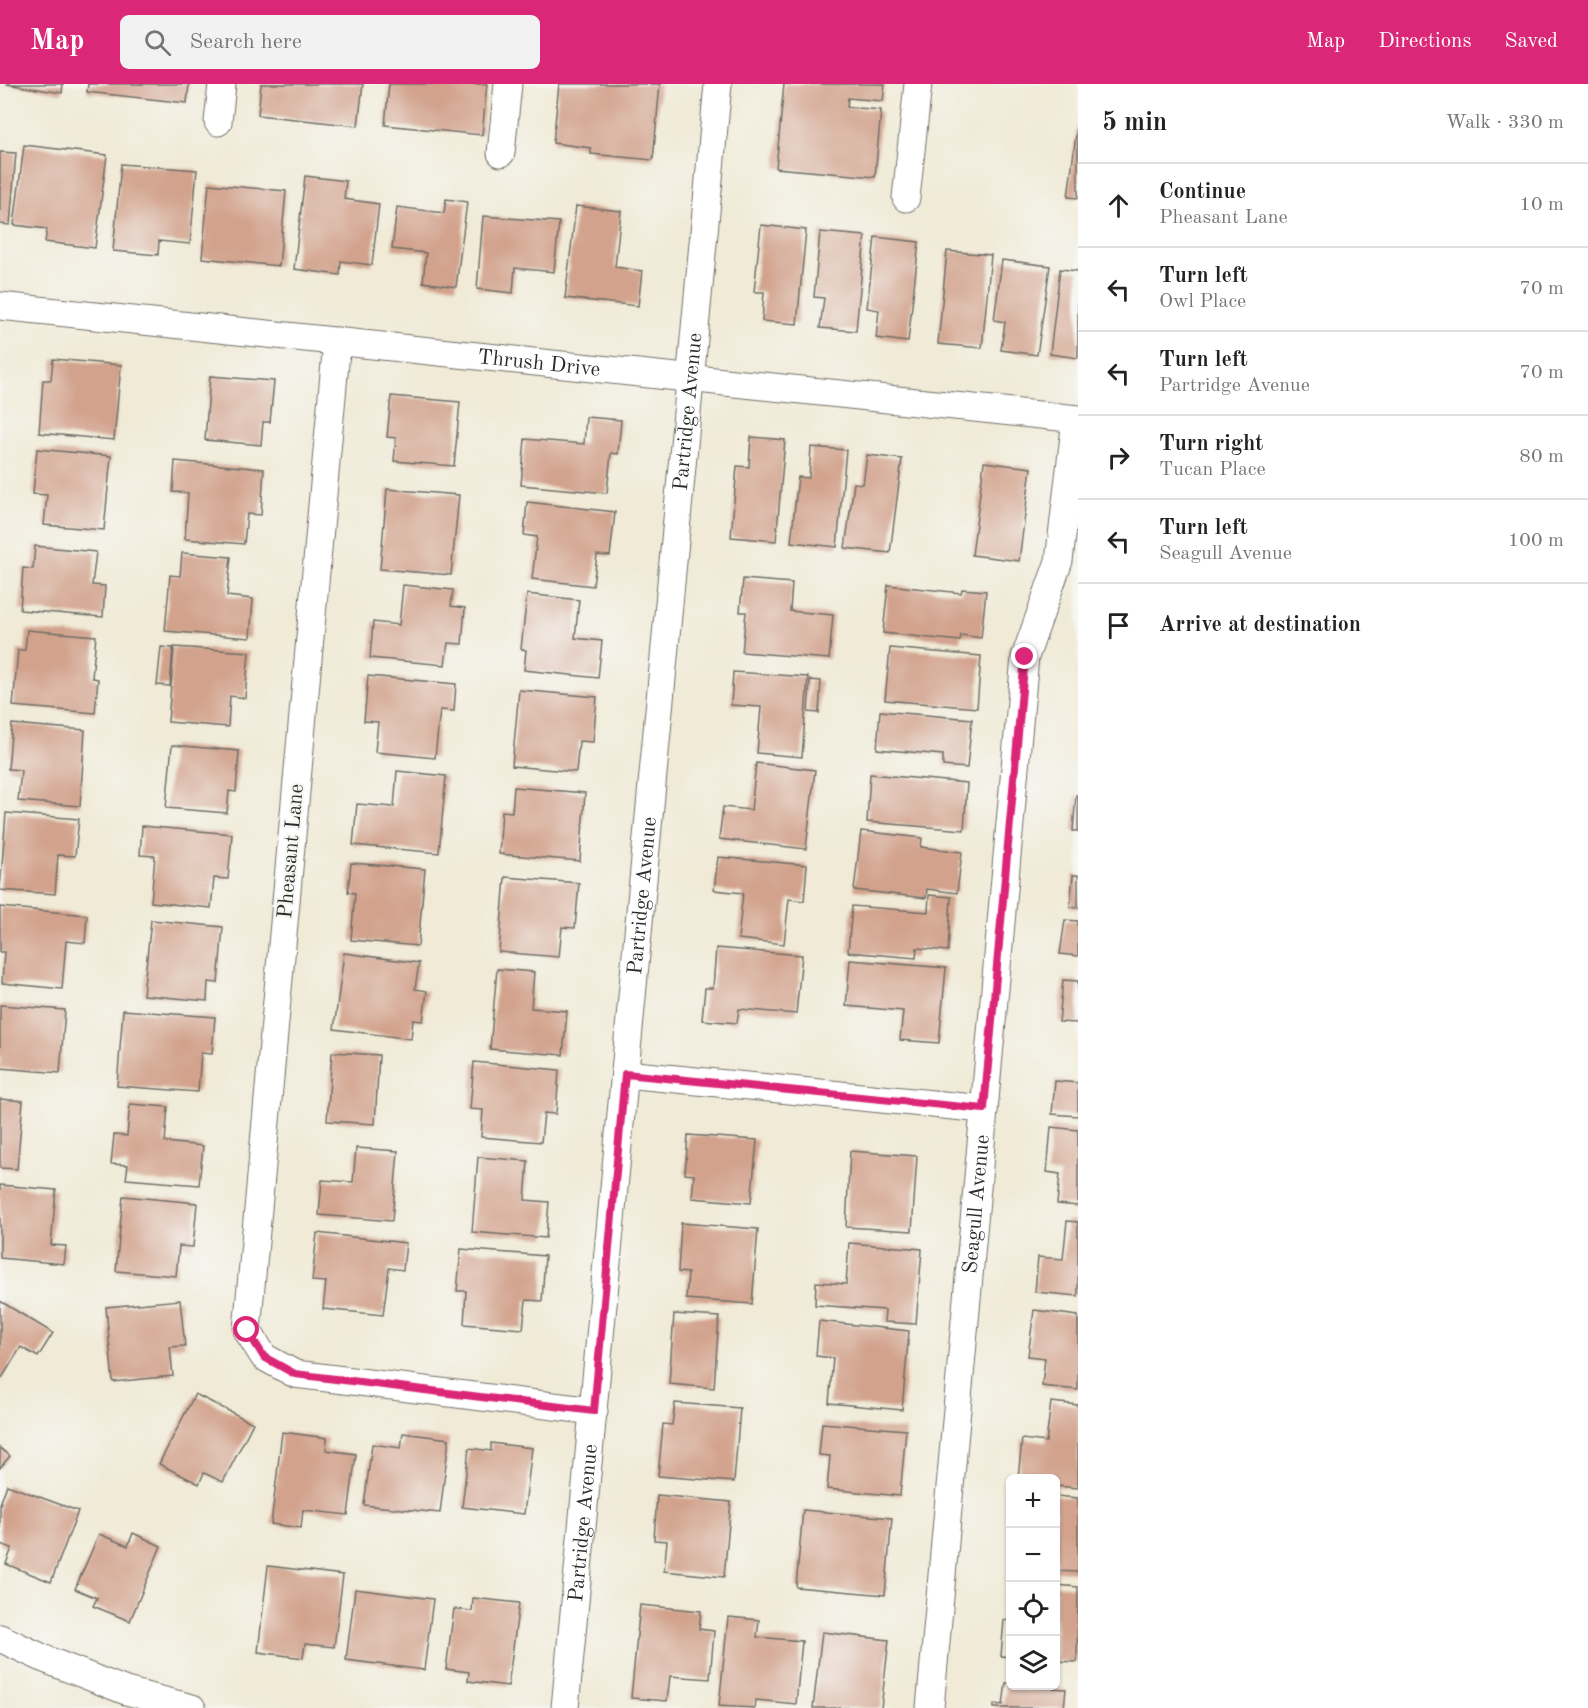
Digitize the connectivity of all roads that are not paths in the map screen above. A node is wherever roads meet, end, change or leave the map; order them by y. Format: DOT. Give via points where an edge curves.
graph roads {
  1 [pos="222,84"];
  2 [pos="508,84"];
  3 [pos="718,84"];
  4 [pos="918,84"];
  5 [pos="218,122"];
  6 [pos="501,153"];
  7 [pos="906,198"];
  8 [pos="0,306"];
  9 [pos="337,341"];
  10 [pos="689,378"];
  11 [pos="1077,419"];
  12 [pos="625,1074"];
  13 [pos="984,1109"];
  14 [pos="594,1411"];
  15 [pos="0,1638"];
  16 [pos="192,1708"];
  17 [pos="565,1708"];
  18 [pos="930,1708"];
  1 -- 5 [label="street"];
  2 -- 6 [label="street"];
  3 -- 10 [label="street, Partridge Avenue"];
  4 -- 7 [label="street"];
  8 -- 9 [label="street, Thrush Drive"];
  9 -- 10 [label="street, Thrush Drive"];
  9 -- 14 [label="street, Pheasant Lane" via="247,1330 264,1357 295,1374"];
  10 -- 11 [label="street, Thrush Drive"];
  10 -- 12 [label="street, Partridge Avenue"];
  11 -- 13 [label="street, Seagull Avenue" via="1059,561 1025,657"];
  12 -- 13 [label="street"];
  12 -- 14 [label="street, Partridge Avenue"];
  13 -- 18 [label="street, Seagull Avenue"];
  14 -- 17 [label="street, Partridge Avenue"];
  15 -- 16 [label="street" via="126,1691"];
}
